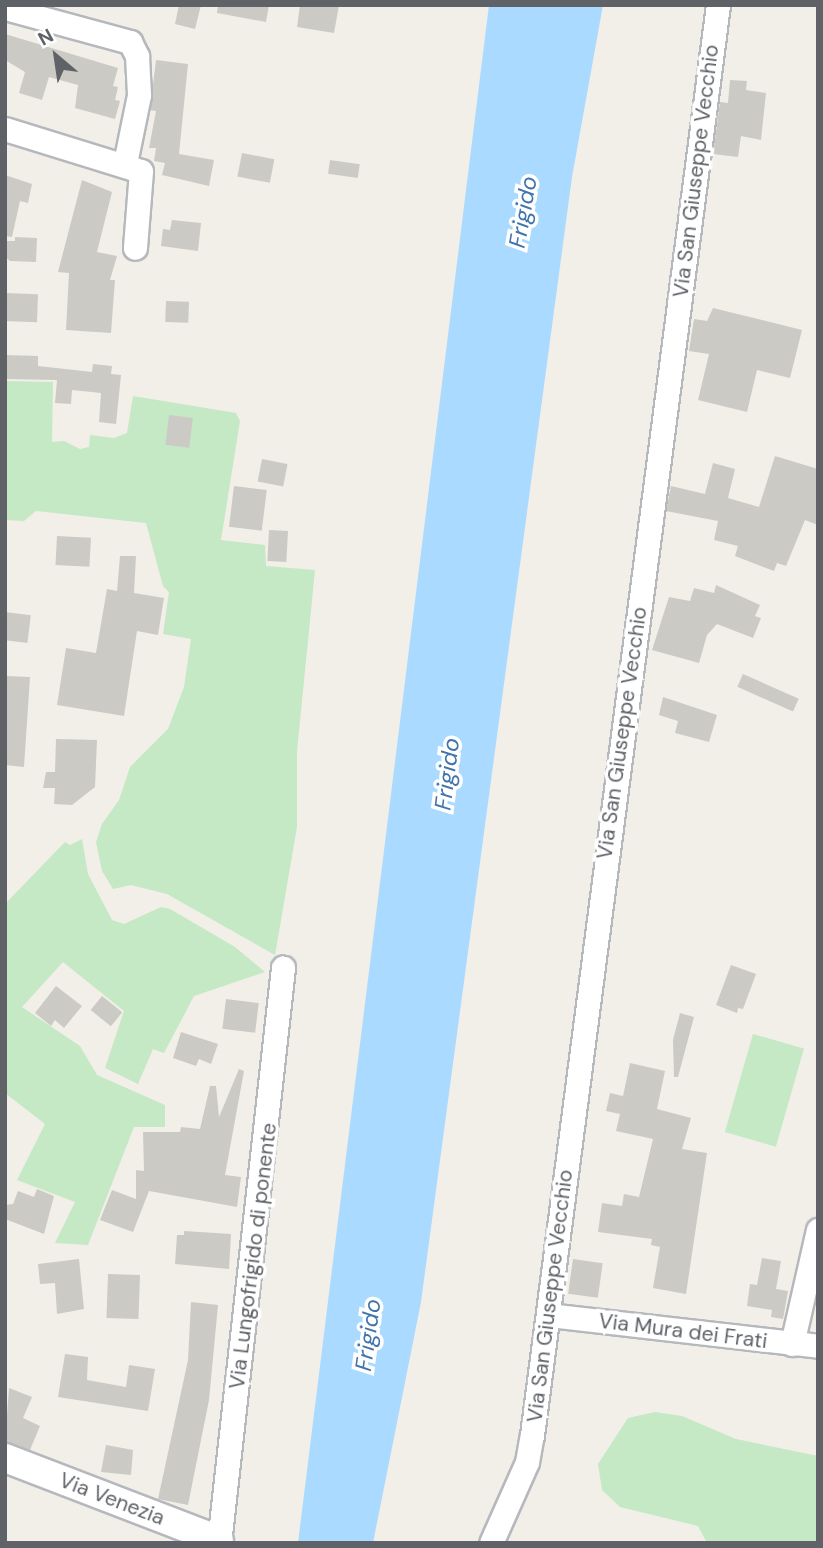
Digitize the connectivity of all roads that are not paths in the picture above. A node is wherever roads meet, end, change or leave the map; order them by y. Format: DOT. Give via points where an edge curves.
graph roads {
  1 [pos="718,5"];
  2 [pos="5,8"];
  3 [pos="5,129"];
  4 [pos="125,163"];
  5 [pos="135,248"];
  6 [pos="283,968"];
  7 [pos="818,1230"];
  8 [pos="548,1315"];
  9 [pos="792,1344"];
  10 [pos="818,1346"];
  11 [pos="5,1458"];
  12 [pos="219,1541"];
  13 [pos="491,1543"];
  1 -- 8 [label="street, Via San Giuseppe Vecchio"];
  2 -- 4 [label="street" via="130,42 137,57 139,95"];
  3 -- 4 [label="street"];
  4 -- 5 [label="street" via="141,171"];
  6 -- 12 [label="street, Via Lungofrigido di ponente"];
  7 -- 9 [label="street"];
  8 -- 9 [label="street, Via Mura dei Frati"];
  8 -- 13 [label="street, Via San Giuseppe Vecchio" via="527,1462"];
  9 -- 10 [label="street, Via Mura dei Frati"];
  11 -- 12 [label="street, Via Venezia"];
}
